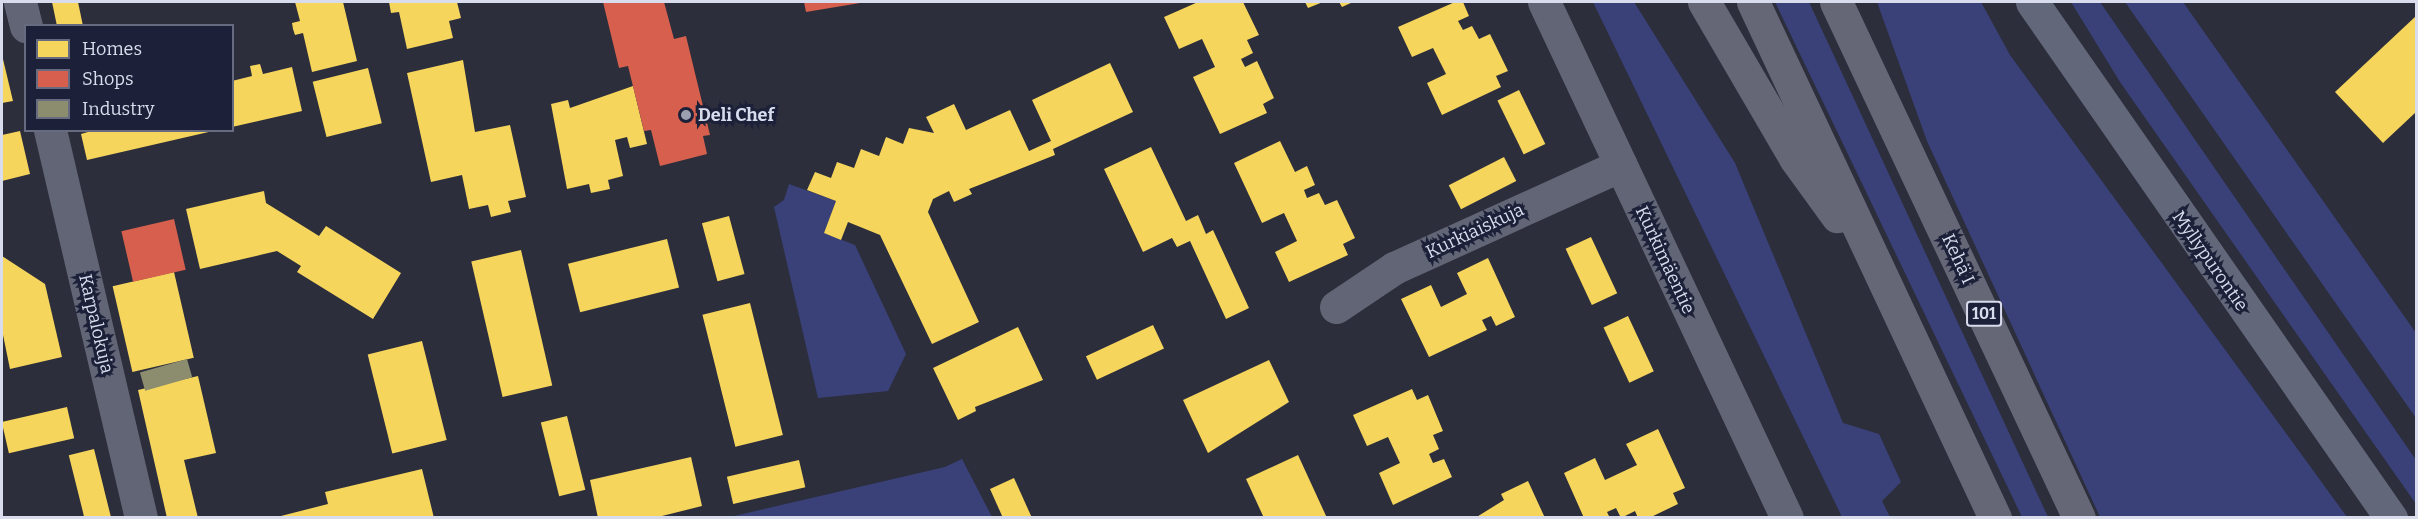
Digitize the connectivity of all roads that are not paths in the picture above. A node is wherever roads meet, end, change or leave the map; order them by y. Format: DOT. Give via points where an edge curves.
graph roads {
  1 [pos="20,2"];
  2 [pos="1544,2"];
  3 [pos="1704,2"];
  4 [pos="1753,2"];
  5 [pos="1836,2"];
  6 [pos="2032,2"];
  7 [pos="26,24"];
  8 [pos="50,132"];
  9 [pos="1621,165"];
  10 [pos="1881,275"];
  11 [pos="1335,307"];
  12 [pos="141,518"];
  13 [pos="1787,518"];
  14 [pos="1995,518"];
  15 [pos="2079,518"];
  16 [pos="2391,518"];
  1 -- 7 [label="street"];
  2 -- 9 [label="street, Kurkimäentie"];
  3 -- 10 [label="highway" via="1796,158"];
  4 -- 10 [label="highway"];
  5 -- 15 [label="highway, Kehä I / 101"];
  6 -- 16 [label="main road, Myllypurontie"];
  8 -- 12 [label="street, Karpalokuja"];
  9 -- 11 [label="street, Kurkiaiskuja" via="1394,268"];
  9 -- 13 [label="street, Kurkimäentie"];
  10 -- 14 [label="highway"];
}
